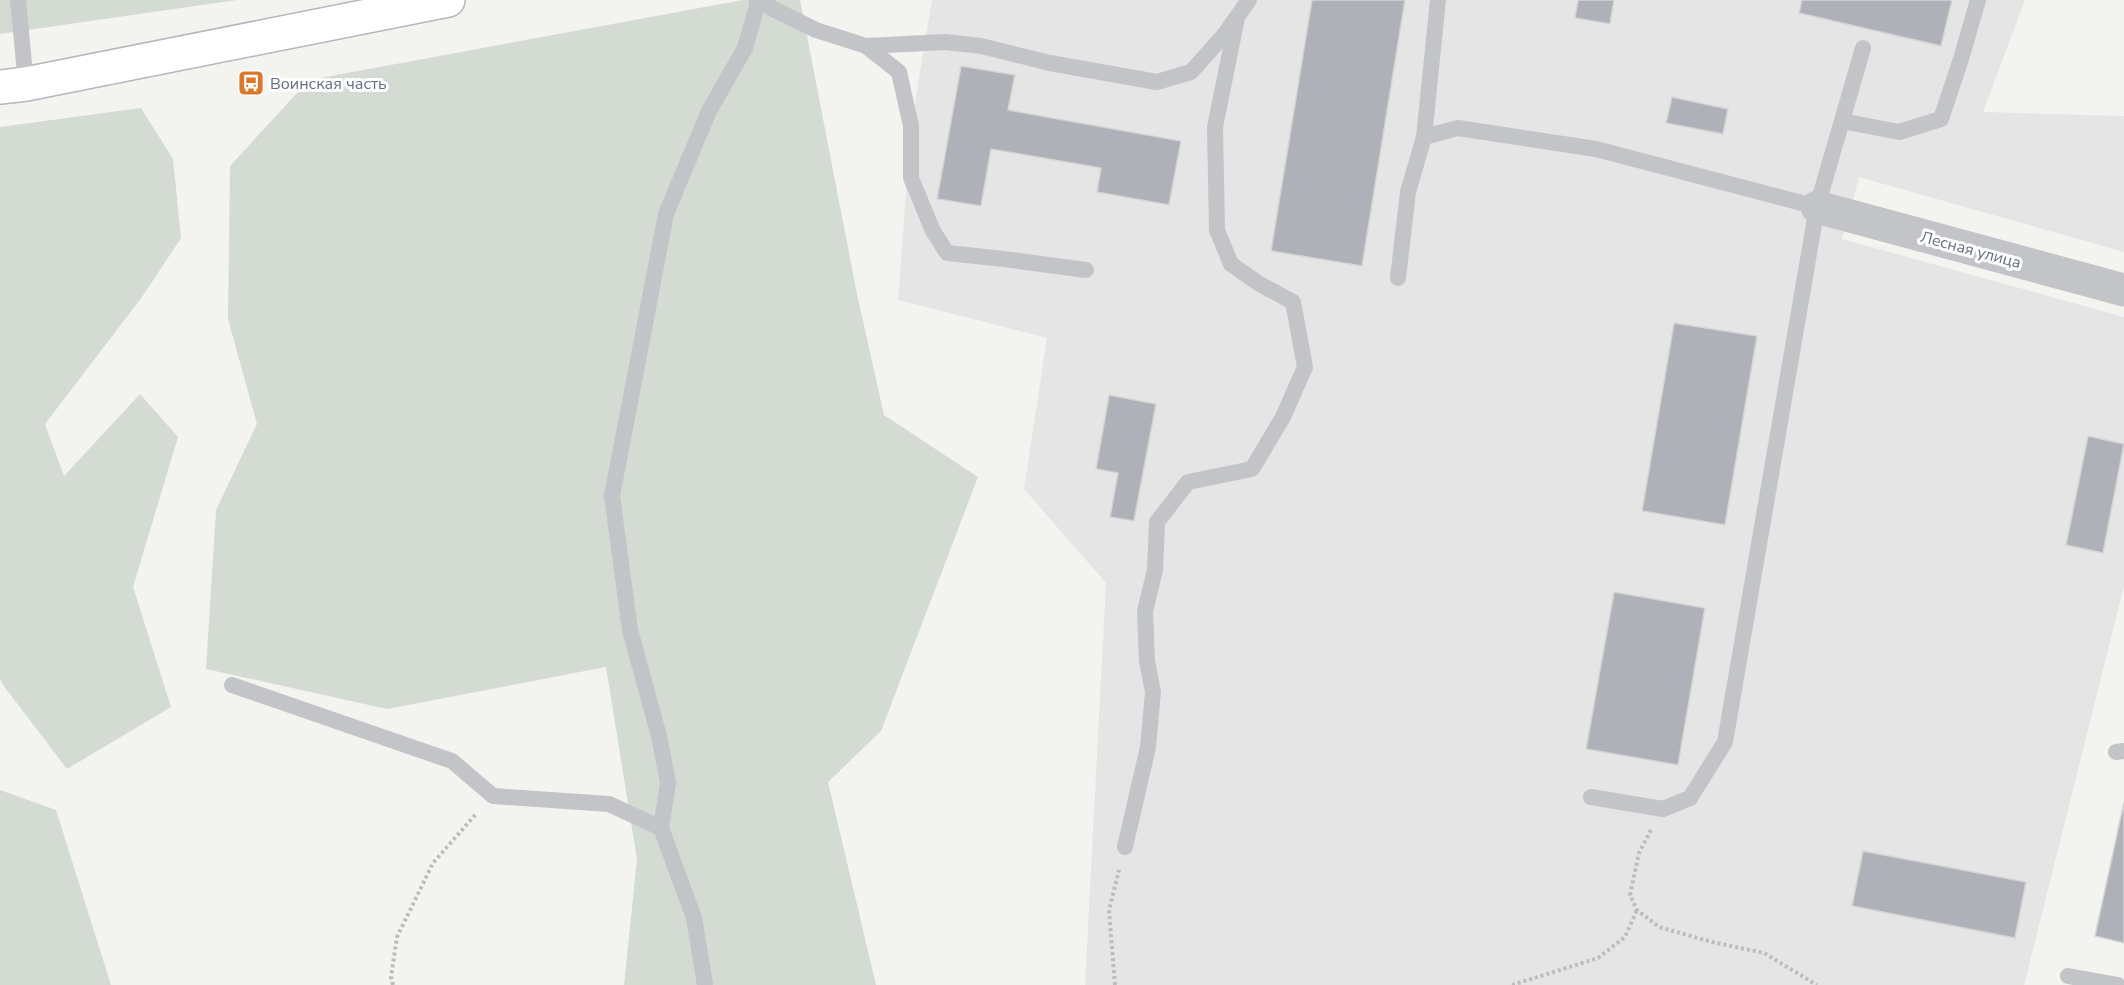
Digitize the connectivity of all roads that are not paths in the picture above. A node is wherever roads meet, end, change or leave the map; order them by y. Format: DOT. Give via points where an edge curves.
graph roads {
  1 [pos="18,0"];
  2 [pos="448,0"];
  3 [pos="757,0"];
  4 [pos="766,0"];
  5 [pos="1249,0"];
  6 [pos="1438,0"];
  7 [pos="1978,0"];
  8 [pos="1237,18"];
  9 [pos="866,46"];
  10 [pos="1863,48"];
  11 [pos="13,86"];
  12 [pos="1842,120"];
  13 [pos="1424,137"];
  14 [pos="1817,207"];
  15 [pos="1086,270"];
  16 [pos="1398,278"];
  17 [pos="2124,290"];
  18 [pos="231,685"];
  19 [pos="1591,797"];
  20 [pos="661,828"];
  21 [pos="1125,847"];
  22 [pos="2068,976"];
  23 [pos="705,985"];
  24 [pos="2118,985"];
  1 -- 11 [label="lane"];
  2 -- 11 [label="street"];
  3 -- 20 [label="lane" via="745,48 709,111 666,214 612,496 630,630 668,783"];
  4 -- 9 [label="lane" via="771,8 816,30"];
  5 -- 8 [label="lane"];
  6 -- 13 [label="lane"];
  7 -- 12 [label="lane" via="1941,119 1899,132"];
  8 -- 9 [label="lane" via="1191,72 1157,82 981,46 945,42"];
  8 -- 21 [label="lane" via="1215,127 1217,230 1231,264 1293,302 1305,367 1283,417 1252,469 1188,482 1157,522 1155,570 1145,611 1153,692 1148,747"];
  9 -- 15 [label="lane" via="899,72 911,126 911,178 947,254"];
  10 -- 12 [label="lane"];
  12 -- 14 [label="lane"];
  13 -- 14 [label="lane" via="1458,129 1596,149"];
  13 -- 16 [label="lane" via="1408,192"];
  14 -- 17 [label="street, Лесная улица"];
  14 -- 19 [label="lane" via="1725,742 1690,798 1663,809"];
  18 -- 20 [label="lane" via="452,761 493,796 609,804"];
  20 -- 23 [label="lane" via="694,918"];
  22 -- 24 [label="lane"];
}
